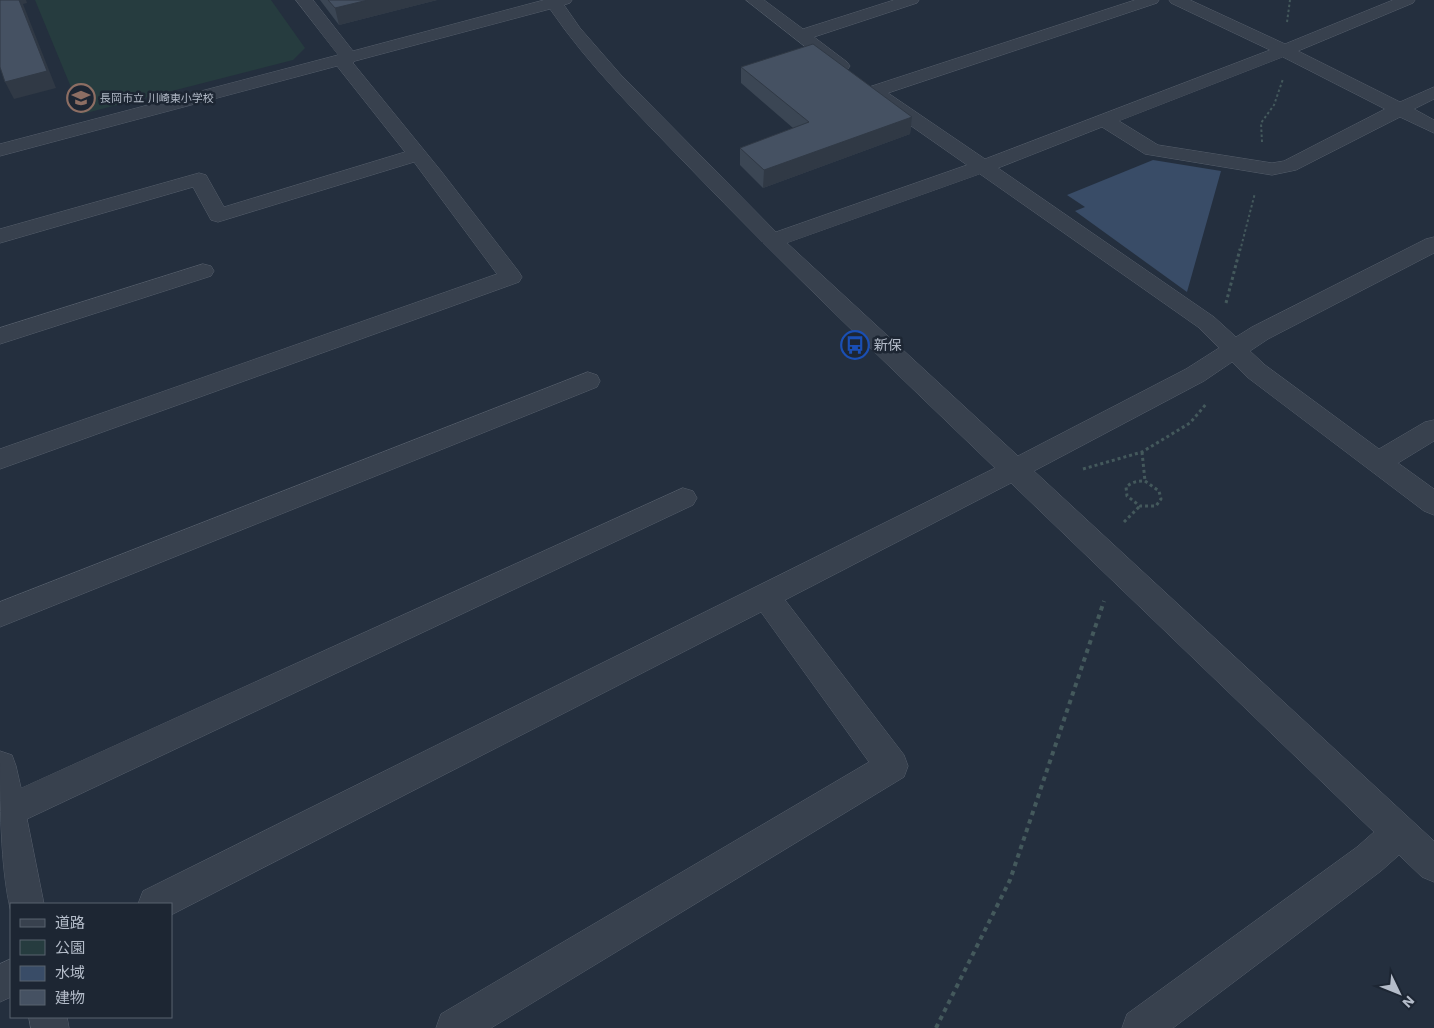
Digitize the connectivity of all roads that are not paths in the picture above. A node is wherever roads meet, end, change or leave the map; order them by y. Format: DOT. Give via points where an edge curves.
graph roads {
  1 [pos="304,0"];
  2 [pos="754,0"];
  3 [pos="911,0"];
  4 [pos="1151,0"];
  5 [pos="1177,0"];
  6 [pos="1408,0"];
  7 [pos="557,1"];
  8 [pos="800,36"];
  9 [pos="1280,51"];
  10 [pos="349,57"];
  11 [pos="875,92"];
  12 [pos="1434,92"];
  13 [pos="1398,109"];
  14 [pos="1104,120"];
  15 [pos="1434,127"];
  16 [pos="0,150"];
  17 [pos="417,154"];
  18 [pos="984,166"];
  19 [pos="0,236"];
  20 [pos="772,241"];
  21 [pos="1434,244"];
  22 [pos="203,271"];
  23 [pos="0,336"];
  24 [pos="1233,349"];
  25 [pos="588,381"];
  26 [pos="1434,428"];
  27 [pos="0,459"];
  28 [pos="1378,462"];
  29 [pos="1016,469"];
  30 [pos="683,498"];
  31 [pos="1434,504"];
  32 [pos="765,595"];
  33 [pos="0,615"];
  34 [pos="0,766"];
  35 [pos="4,813"];
  36 [pos="1399,832"];
  37 [pos="1434,865"];
  38 [pos="26,903"];
  39 [pos="158,903"];
  40 [pos="455,1028"];
  41 [pos="1141,1028"];
  1 -- 10 [label="street"];
  2 -- 8 [label="street"];
  3 -- 8 [label="street"];
  4 -- 11 [label="street"];
  5 -- 9 [label="street"];
  6 -- 9 [label="street"];
  7 -- 10 [label="street"];
  7 -- 20 [label="street" via="574,32 615,79"];
  8 -- 11 [label="street"];
  9 -- 13 [label="street"];
  9 -- 14 [label="street"];
  10 -- 16 [label="street"];
  10 -- 17 [label="street" via="344,64"];
  11 -- 18 [label="street"];
  12 -- 13 [label="street"];
  13 -- 14 [label="street" via="1289,166 1272,169 1152,150"];
  13 -- 15 [label="street"];
  14 -- 18 [label="street"];
  17 -- 19 [label="street" via="218,216 199,179"];
  17 -- 27 [label="street" via="511,277"];
  18 -- 20 [label="street"];
  18 -- 24 [label="street" via="1206,322"];
  20 -- 29 [label="street"];
  21 -- 24 [label="street"];
  22 -- 23 [label="street"];
  24 -- 28 [label="street" via="1256,371"];
  24 -- 29 [label="street" via="1196,374"];
  25 -- 33 [label="street"];
  26 -- 28 [label="street"];
  28 -- 31 [label="street"];
  29 -- 32 [label="street"];
  29 -- 36 [label="street"];
  30 -- 35 [label="street"];
  32 -- 39 [label="street"];
  32 -- 40 [label="street" via="892,766"];
  34 -- 35 [label="street"];
  35 -- 38 [label="street"];
  36 -- 37 [label="street"];
  36 -- 41 [label="street" via="1369,858"];
}
